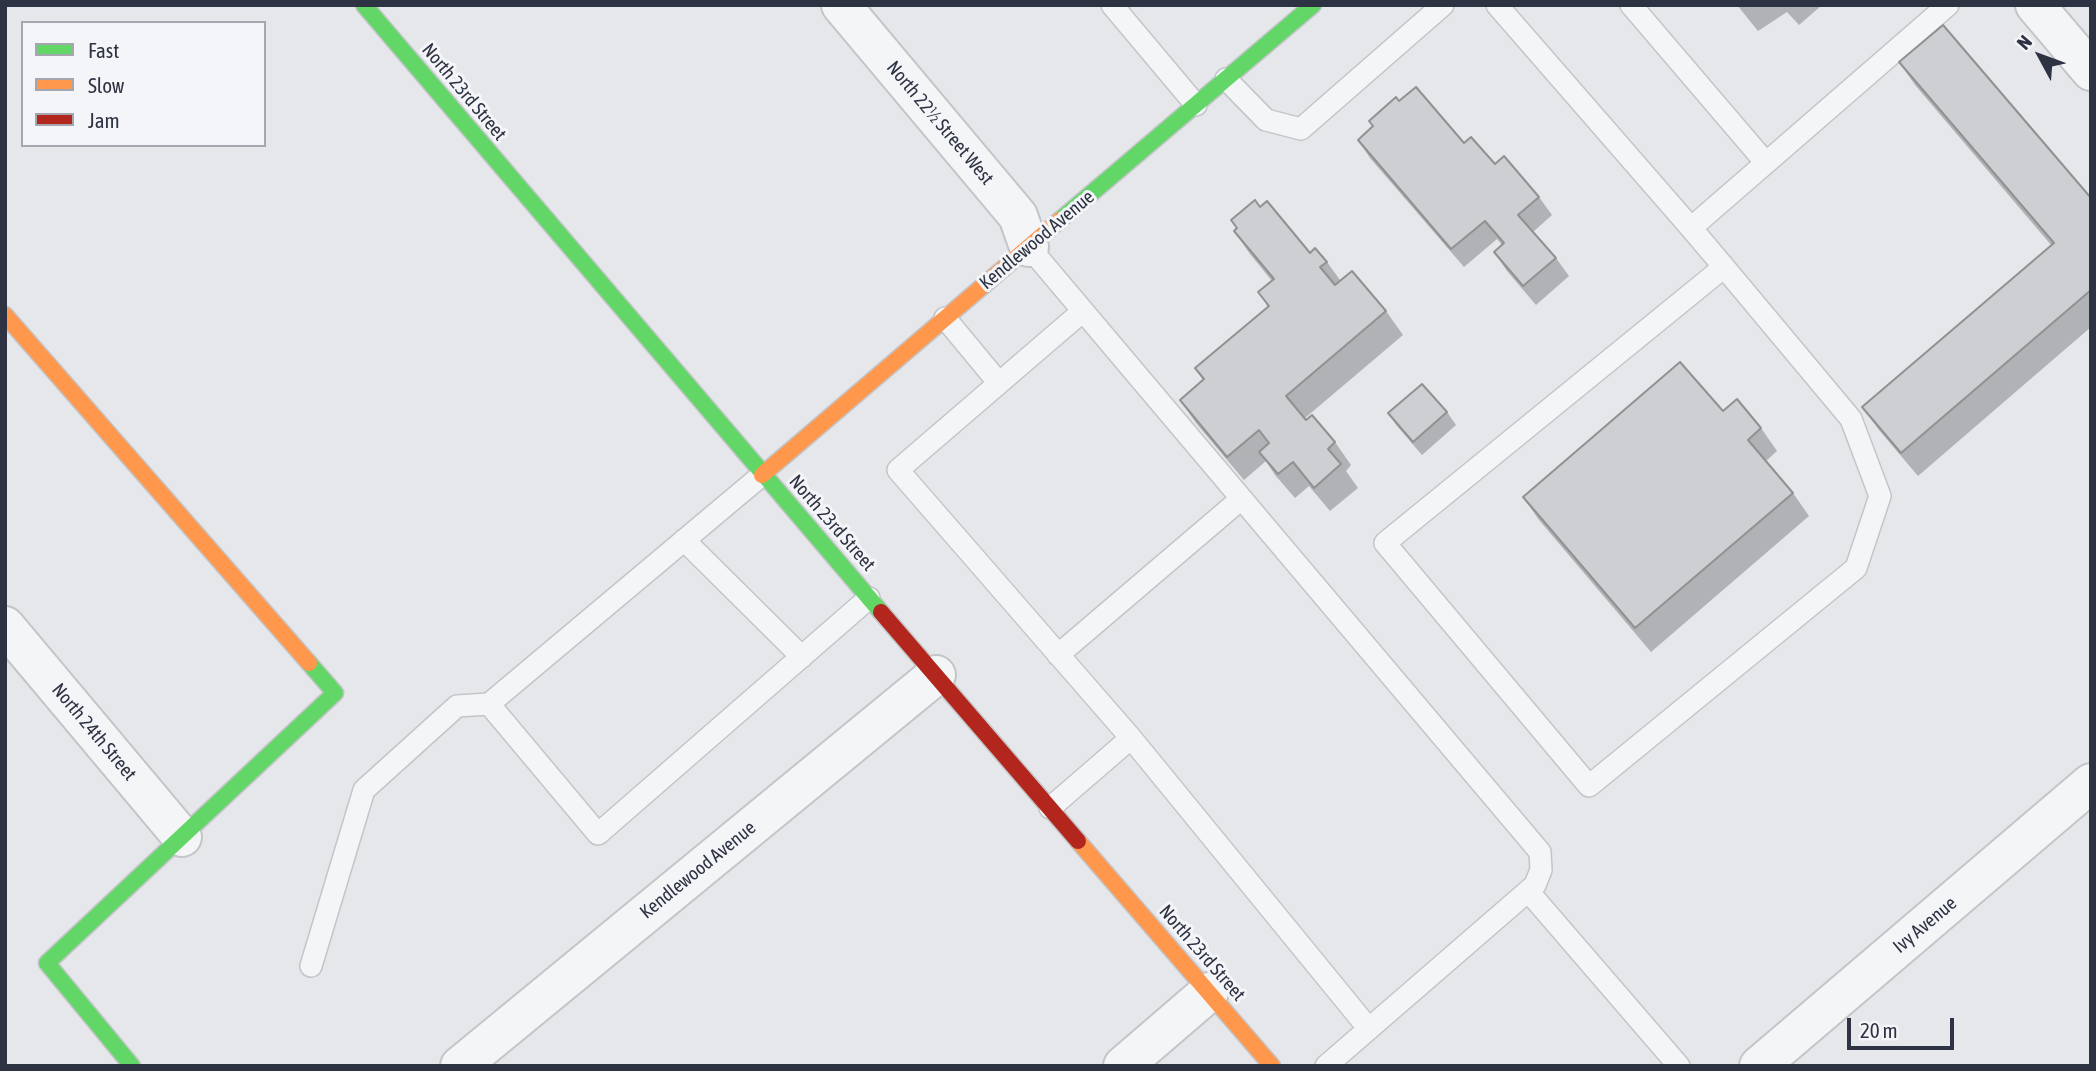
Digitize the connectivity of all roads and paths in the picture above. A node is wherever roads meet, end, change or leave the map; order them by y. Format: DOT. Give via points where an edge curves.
graph roads {
  1 [pos="364,5"];
  2 [pos="841,5"];
  3 [pos="1112,5"];
  4 [pos="1313,5"];
  5 [pos="1443,5"];
  6 [pos="1497,5"];
  7 [pos="1631,5"];
  8 [pos="1948,5"];
  9 [pos="2043,8"];
  10 [pos="2091,71"];
  11 [pos="1226,79"];
  12 [pos="1196,105"];
  13 [pos="1766,163"];
  14 [pos="1691,229"];
  15 [pos="1029,247"];
  16 [pos="1724,267"];
  17 [pos="1083,311"];
  18 [pos="5,315"];
  19 [pos="945,318"];
  20 [pos="998,382"];
  21 [pos="762,475"];
  22 [pos="1241,499"];
  23 [pos="684,540"];
  24 [pos="869,598"];
  25 [pos="5,626"];
  26 [pos="1058,655"];
  27 [pos="802,657"];
  28 [pos="936,675"];
  29 [pos="489,704"];
  30 [pos="1130,738"];
  31 [pos="2091,783"];
  32 [pos="1050,808"];
  33 [pos="182,837"];
  34 [pos="1528,891"];
  35 [pos="312,965"];
  36 [pos="1209,992"];
  37 [pos="1369,1029"];
  38 [pos="1139,1061"];
  39 [pos="132,1066"];
  40 [pos="460,1066"];
  41 [pos="1272,1066"];
  42 [pos="1326,1066"];
  43 [pos="1679,1066"];
  44 [pos="1759,1066"];
  1 -- 21 [label="street, North 23rd Street"];
  2 -- 15 [label="street, North 22½ Street West" via="1018,216"];
  3 -- 12 [label="lane"];
  4 -- 11 [label="street, Kendlewood Avenue"];
  5 -- 11 [label="lane" via="1301,129 1266,120"];
  6 -- 14 [label="lane"];
  7 -- 13 [label="lane"];
  8 -- 13 [label="lane"];
  9 -- 10 [label="street"];
  11 -- 12 [label="street, Kendlewood Avenue"];
  12 -- 15 [label="street, Kendlewood Avenue"];
  13 -- 14 [label="lane"];
  14 -- 16 [label="lane"];
  15 -- 17 [label="lane"];
  15 -- 19 [label="street, Kendlewood Avenue"];
  16 -- 16 [label="lane" via="1385,543 1589,786 1856,568 1880,496 1851,419"];
  17 -- 20 [label="lane"];
  17 -- 22 [label="lane"];
  18 -- 33 [label="street" via="335,693"];
  19 -- 20 [label="lane"];
  19 -- 21 [label="street, Kendlewood Avenue"];
  20 -- 26 [label="lane" via="898,470"];
  21 -- 23 [label="lane"];
  21 -- 24 [label="street, North 23rd Street"];
  22 -- 26 [label="lane"];
  22 -- 34 [label="lane" via="1540,852 1541,870"];
  23 -- 27 [label="lane"];
  23 -- 29 [label="lane"];
  24 -- 27 [label="lane"];
  24 -- 28 [label="street, North 23rd Street"];
  25 -- 33 [label="street, North 24th Street"];
  26 -- 30 [label="lane"];
  27 -- 29 [label="lane" via="598,834"];
  28 -- 32 [label="street, North 23rd Street"];
  28 -- 40 [label="street, Kendlewood Avenue"];
  29 -- 35 [label="lane" via="457,706 364,790"];
  30 -- 32 [label="lane"];
  30 -- 37 [label="lane"];
  31 -- 44 [label="street, Ivy Avenue"];
  32 -- 36 [label="street, North 23rd Street"];
  33 -- 39 [label="street" via="47,963"];
  34 -- 37 [label="lane"];
  34 -- 43 [label="lane"];
  36 -- 38 [label="street"];
  36 -- 41 [label="street, North 23rd Street"];
  37 -- 42 [label="lane"];
}
